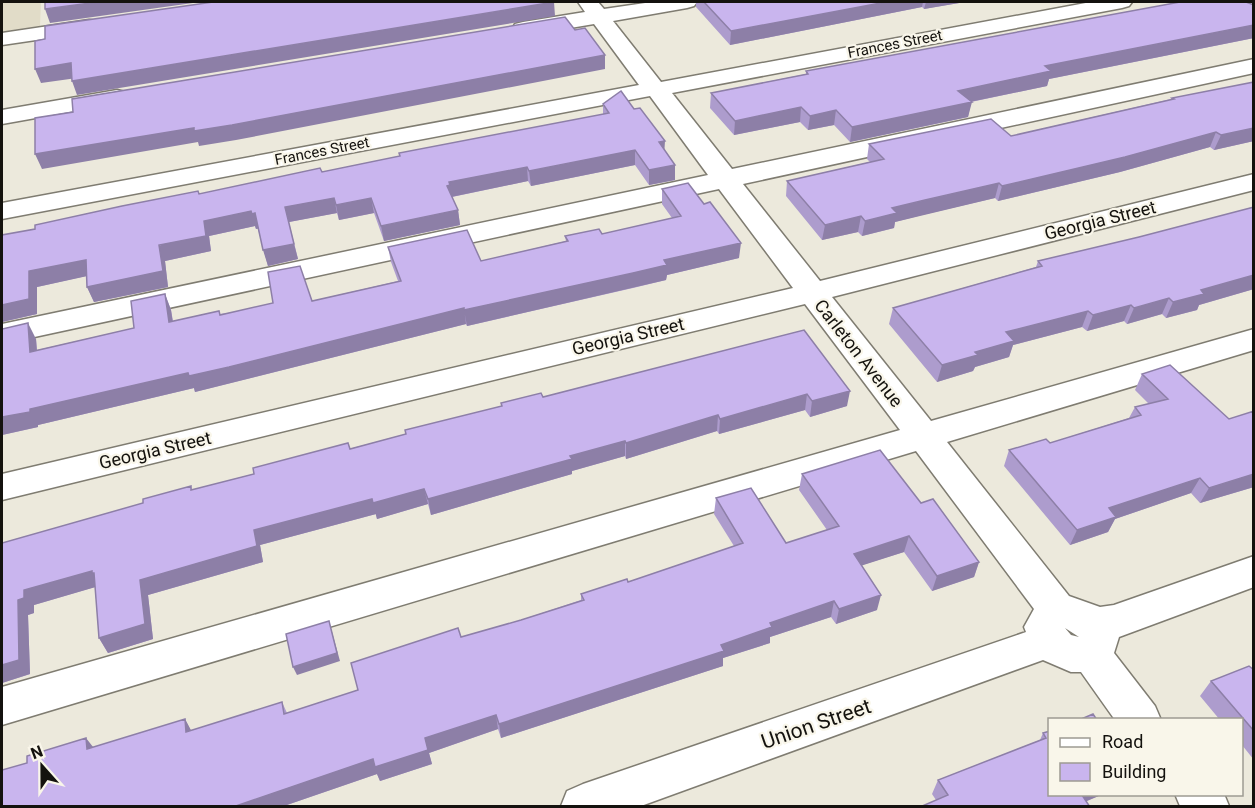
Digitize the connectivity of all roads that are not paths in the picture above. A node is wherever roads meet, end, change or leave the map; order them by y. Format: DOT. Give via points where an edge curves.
graph roads {
  1 [pos="687,2"];
  2 [pos="1122,2"];
  3 [pos="593,9"];
  4 [pos="112,23"];
  5 [pos="496,33"];
  6 [pos="2,39"];
  7 [pos="1254,66"];
  8 [pos="655,89"];
  9 [pos="143,93"];
  10 [pos="2,117"];
  11 [pos="726,179"];
  12 [pos="1254,182"];
  13 [pos="2,211"];
  14 [pos="812,292"];
  15 [pos="2,334"];
  16 [pos="1254,339"];
  17 [pos="923,436"];
  18 [pos="2,487"];
  19 [pos="1254,571"];
  20 [pos="1054,626"];
  21 [pos="1092,639"];
  22 [pos="2,706"];
  23 [pos="1139,718"];
  24 [pos="583,807"];
  1 -- 3 [label="street"];
  2 -- 8 [label="street, Frances Street"];
  3 -- 5 [label="street"];
  3 -- 8 [label="street, Carleton Avenue"];
  4 -- 6 [label="street"];
  7 -- 11 [label="street"];
  8 -- 11 [label="street, Carleton Avenue"];
  8 -- 13 [label="street, Frances Street"];
  9 -- 10 [label="street"];
  11 -- 14 [label="street, Carleton Avenue"];
  11 -- 15 [label="street"];
  12 -- 14 [label="street, Georgia Street"];
  14 -- 17 [label="street, Carleton Avenue"];
  14 -- 18 [label="street, Georgia Street"];
  16 -- 17 [label="street"];
  17 -- 20 [label="street, Carleton Avenue"];
  17 -- 22 [label="street"];
  19 -- 21 [label="street" via="1114,622"];
  20 -- 21 [label="street" via="1073,612"];
  20 -- 24 [label="street, Union Street"];
  21 -- 23 [label="street"];
}
